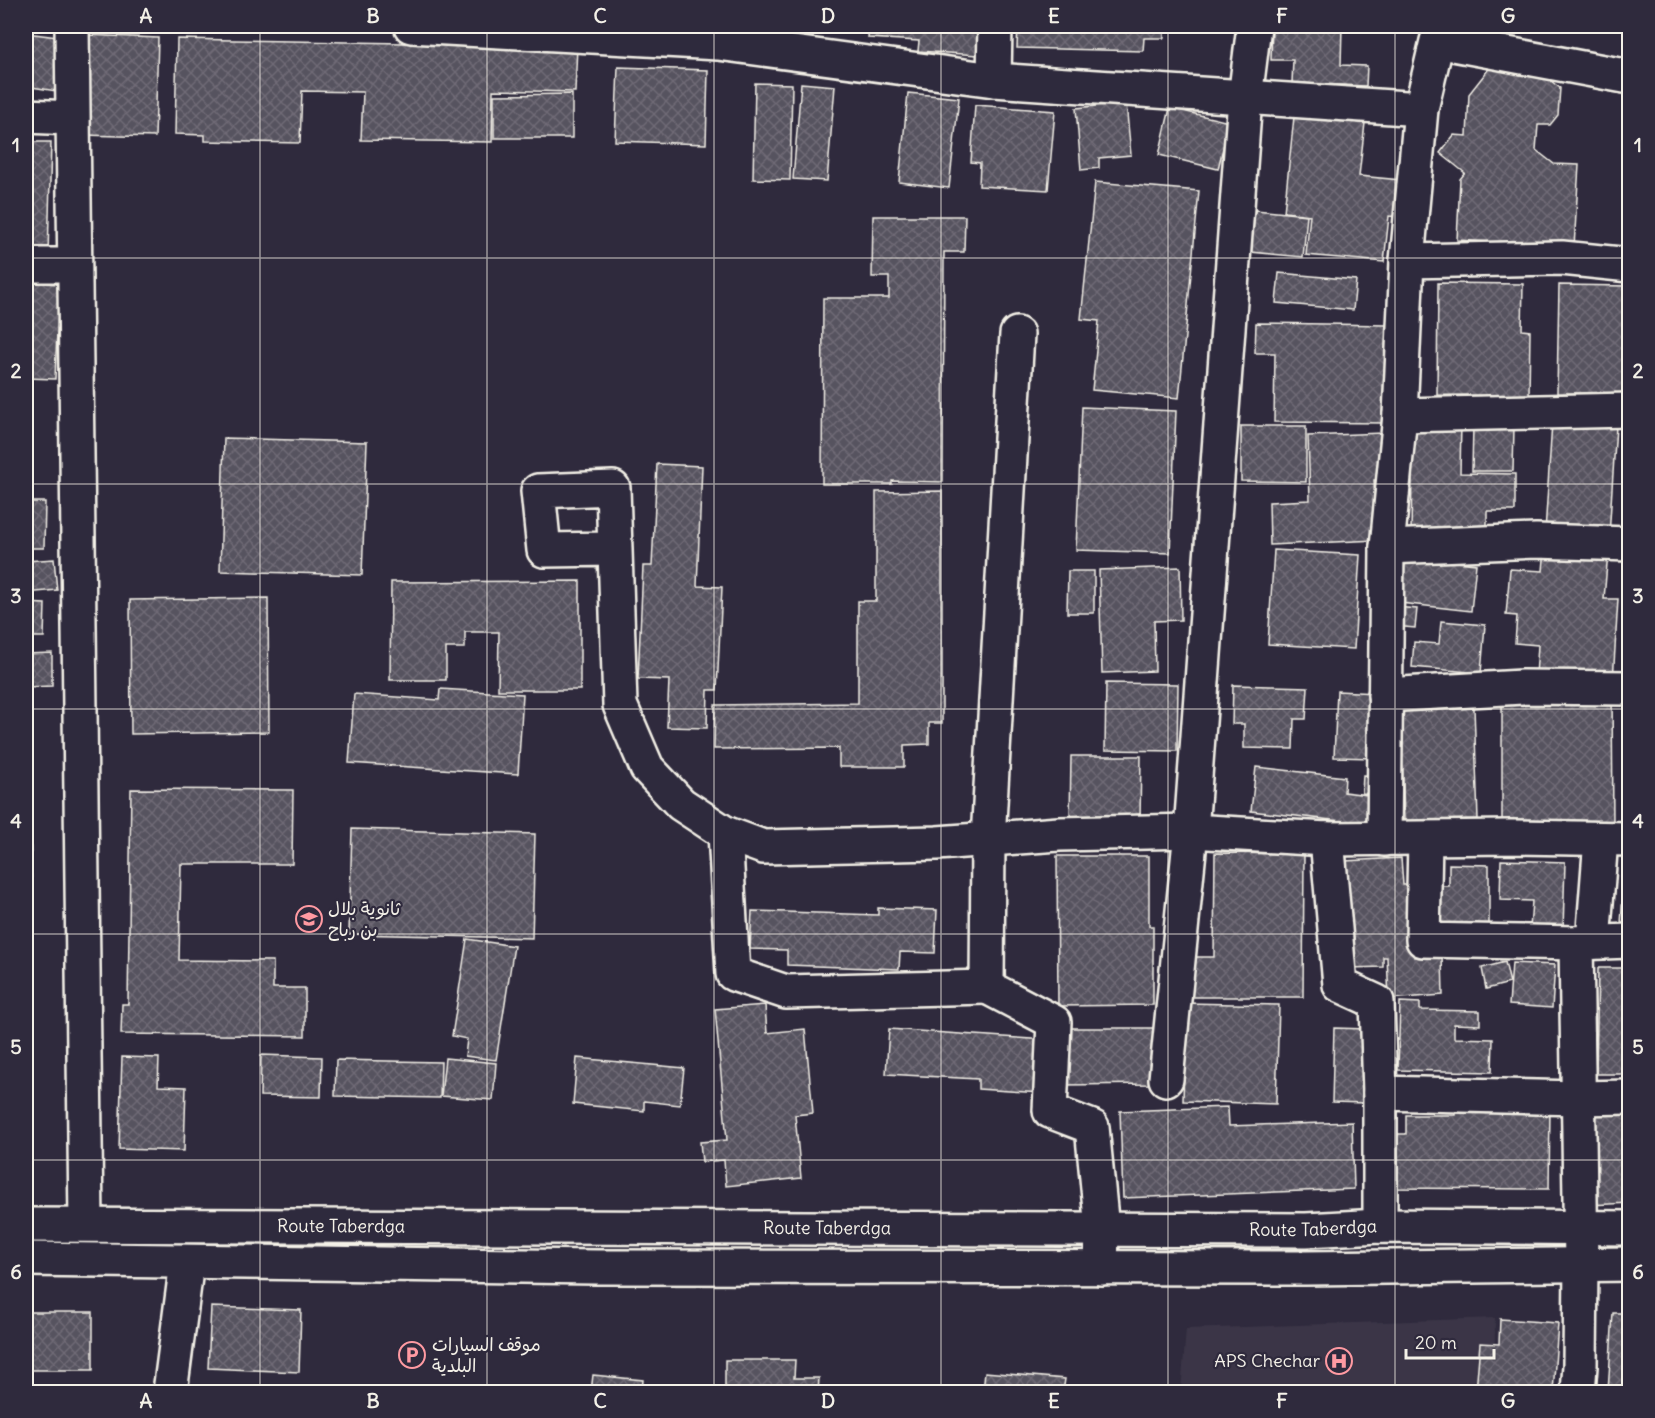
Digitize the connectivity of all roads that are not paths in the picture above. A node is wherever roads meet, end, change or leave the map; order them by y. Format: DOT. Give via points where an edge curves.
graph roads {
  1 [pos="72,26"];
  2 [pos="411,26"];
  3 [pos="995,26"];
  4 [pos="1254,26"];
  5 [pos="718,34"];
  6 [pos="1629,77"];
  7 [pos="994,80"];
  8 [pos="1245,98"];
  9 [pos="1421,109"];
  10 [pos="26,116"];
  11 [pos="72,118"];
  12 [pos="1407,261"];
  13 [pos="26,265"];
  14 [pos="73,265"];
  15 [pos="1629,265"];
  16 [pos="1017,334"];
  17 [pos="1629,410"];
  18 [pos="1400,415"];
  19 [pos="1629,544"];
  20 [pos="1387,547"];
  21 [pos="614,549"];
  22 [pos="1629,688"];
  23 [pos="1385,695"];
  24 [pos="1191,831"];
  25 [pos="725,833"];
  26 [pos="988,839"];
  27 [pos="1327,839"];
  28 [pos="1384,839"];
  29 [pos="1425,839"];
  30 [pos="1615,839"];
  31 [pos="1629,941"];
  32 [pos="1584,942"];
  33 [pos="987,987"];
  34 [pos="1166,1079"];
  35 [pos="1380,1093"];
  36 [pos="1629,1096"];
  37 [pos="1578,1098"];
  38 [pos="86,1224"];
  39 [pos="26,1226"];
  40 [pos="1380,1226"];
  41 [pos="1580,1227"];
  42 [pos="1629,1228"];
  43 [pos="1102,1229"];
  44 [pos="1306,1230"];
  45 [pos="26,1260"];
  46 [pos="187,1262"];
  47 [pos="1581,1263"];
  48 [pos="1629,1264"];
  49 [pos="1101,1268"];
  50 [pos="1306,1268"];
  51 [pos="170,1392"];
  52 [pos="1578,1392"];
  1 -- 11 [label="street"];
  2 -- 5 [label="street"];
  3 -- 7 [label="street"];
  4 -- 8 [label="street"];
  5 -- 7 [label="street"];
  6 -- 9 [label="street" via="1437,40"];
  7 -- 8 [label="street"];
  8 -- 9 [label="street"];
  8 -- 24 [label="street"];
  9 -- 12 [label="street"];
  10 -- 11 [label="street"];
  11 -- 14 [label="street"];
  12 -- 15 [label="street" via="1562,258"];
  12 -- 18 [label="street"];
  13 -- 14 [label="street"];
  14 -- 38 [label="street"];
  16 -- 26 [label="street"];
  17 -- 18 [label="street"];
  18 -- 20 [label="street"];
  19 -- 20 [label="street" via="1536,541"];
  20 -- 23 [label="street"];
  21 -- 25 [label="street" via="620,705 647,768 681,804"];
  22 -- 23 [label="street" via="1522,687"];
  23 -- 28 [label="street"];
  24 -- 26 [label="street"];
  24 -- 27 [label="street"];
  24 -- 34 [label="street"];
  25 -- 26 [label="street" via="763,847"];
  25 -- 33 [label="street" via="733,974 786,992"];
  26 -- 33 [label="street"];
  27 -- 28 [label="street"];
  27 -- 35 [label="street" via="1340,985 1377,1002"];
  28 -- 29 [label="street"];
  29 -- 30 [label="street"];
  29 -- 32 [label="street" via="1423,940"];
  30 -- 32 [label="street"];
  31 -- 32 [label="street"];
  32 -- 37 [label="street"];
  33 -- 43 [label="street" via="1054,1022 1050,1111 1092,1127"];
  35 -- 37 [label="street"];
  35 -- 40 [label="street"];
  36 -- 37 [label="street"];
  37 -- 41 [label="street"];
  38 -- 39 [label="street, Route Taberdga"];
  38 -- 43 [label="street, Route Taberdga"];
  40 -- 41 [label="street, Route Taberdga"];
  40 -- 44 [label="street, Route Taberdga"];
  41 -- 42 [label="street, Route Taberdga"];
  41 -- 47 [label="street"];
  43 -- 44 [label="street, Route Taberdga"];
  43 -- 49 [label="street"];
  44 -- 50 [label="street"];
  45 -- 46 [label="street, Route Taberdga"];
  46 -- 49 [label="street, Route Taberdga"];
  46 -- 51 [label="street"];
  47 -- 48 [label="street, Route Taberdga"];
  47 -- 50 [label="street, Route Taberdga"];
  47 -- 52 [label="street"];
  49 -- 50 [label="street, Route Taberdga"];
}
